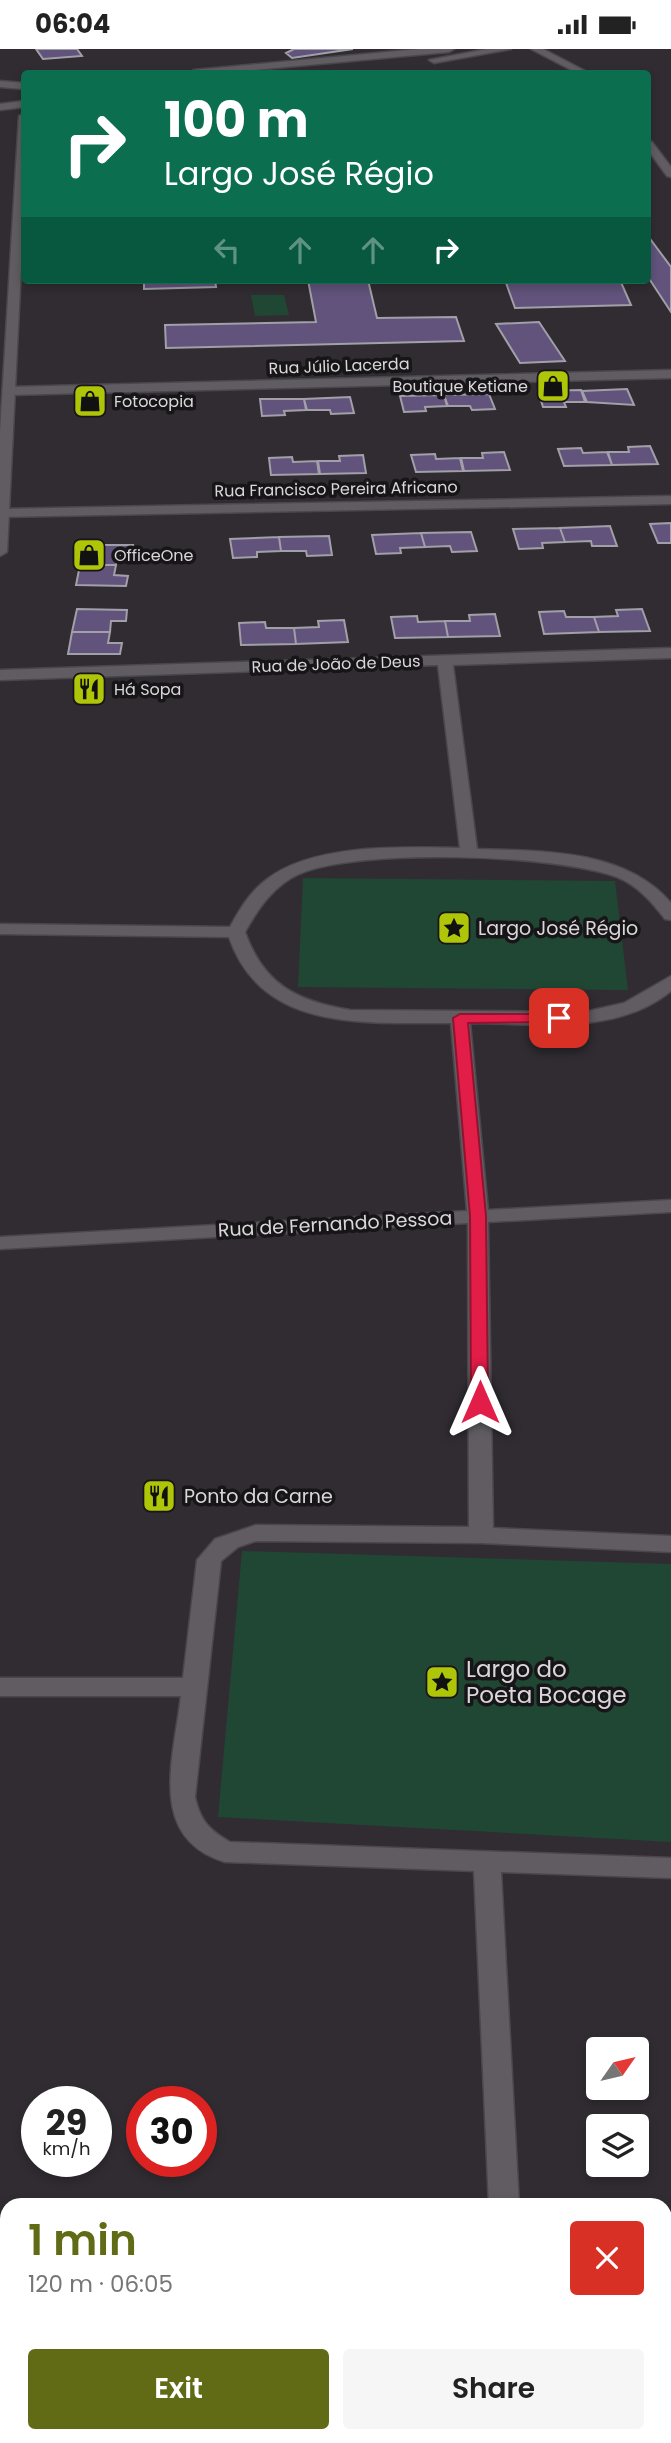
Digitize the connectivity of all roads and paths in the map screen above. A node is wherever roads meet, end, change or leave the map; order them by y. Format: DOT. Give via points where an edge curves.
graph roads {
  1 [pos="449,49"];
  2 [pos="506,49"];
  3 [pos="536,49"];
  4 [pos="226,70"];
  5 [pos="345,70"];
  6 [pos="578,70"];
  7 [pos="0,84"];
  8 [pos="21,84"];
  9 [pos="21,104"];
  10 [pos="0,107"];
  11 [pos="651,148"];
  12 [pos="21,159"];
  13 [pos="671,174"];
  14 [pos="671,374"];
  15 [pos="5,390"];
  16 [pos="671,500"];
  17 [pos="2,513"];
  18 [pos="0,552"];
  19 [pos="671,653"];
  20 [pos="445,661"];
  21 [pos="0,675"];
  22 [pos="469,854"];
  23 [pos="671,915"];
  24 [pos="0,929"];
  25 [pos="236,932"];
  26 [pos="671,982"];
  27 [pos="460,1018"];
  28 [pos="671,1206"];
  29 [pos="478,1216"];
  30 [pos="0,1243"];
  31 [pos="481,1535"];
  32 [pos="671,1544"];
  33 [pos="192,1686"];
  34 [pos="0,1687"];
  35 [pos="487,1863"];
  36 [pos="671,1868"];
  37 [pos="504,2198"];
  1 -- 4 [label="street"];
  2 -- 5 [label="street"];
  3 -- 6 [label="street"];
  7 -- 8 [label="street"];
  9 -- 10 [label="street"];
  11 -- 13 [label="street"];
  12 -- 15 [label="street"];
  14 -- 15 [label="street, Rua Júlio Lacerda"];
  15 -- 17 [label="street"];
  16 -- 17 [label="street, Rua Francisco Pereira Africano"];
  17 -- 18 [label="street"];
  19 -- 20 [label="street, Rua de João de Deus"];
  20 -- 21 [label="street, Rua de João de Deus"];
  20 -- 22 [label="street"];
  22 -- 23 [label="street" via="605,867 646,886"];
  22 -- 25 [label="street" via="406,853 316,862 294,869 253,900"];
  24 -- 25 [label="street"];
  25 -- 27 [label="street" via="242,953 268,986 320,1012"];
  26 -- 27 [label="street" via="642,1004 618,1013 584,1018"];
  27 -- 29 [label="street"];
  28 -- 29 [label="street, Rua de Fernando Pessoa"];
  29 -- 30 [label="street, Rua de Fernando Pessoa"];
  29 -- 31 [label="street"];
  31 -- 32 [label="street"];
  31 -- 33 [label="street" via="256,1533 218,1547 209,1560"];
  33 -- 34 [label="street"];
  33 -- 35 [label="street" via="182,1797 186,1821 205,1841 225,1852"];
  35 -- 36 [label="street"];
  35 -- 37 [label="street"];
}
